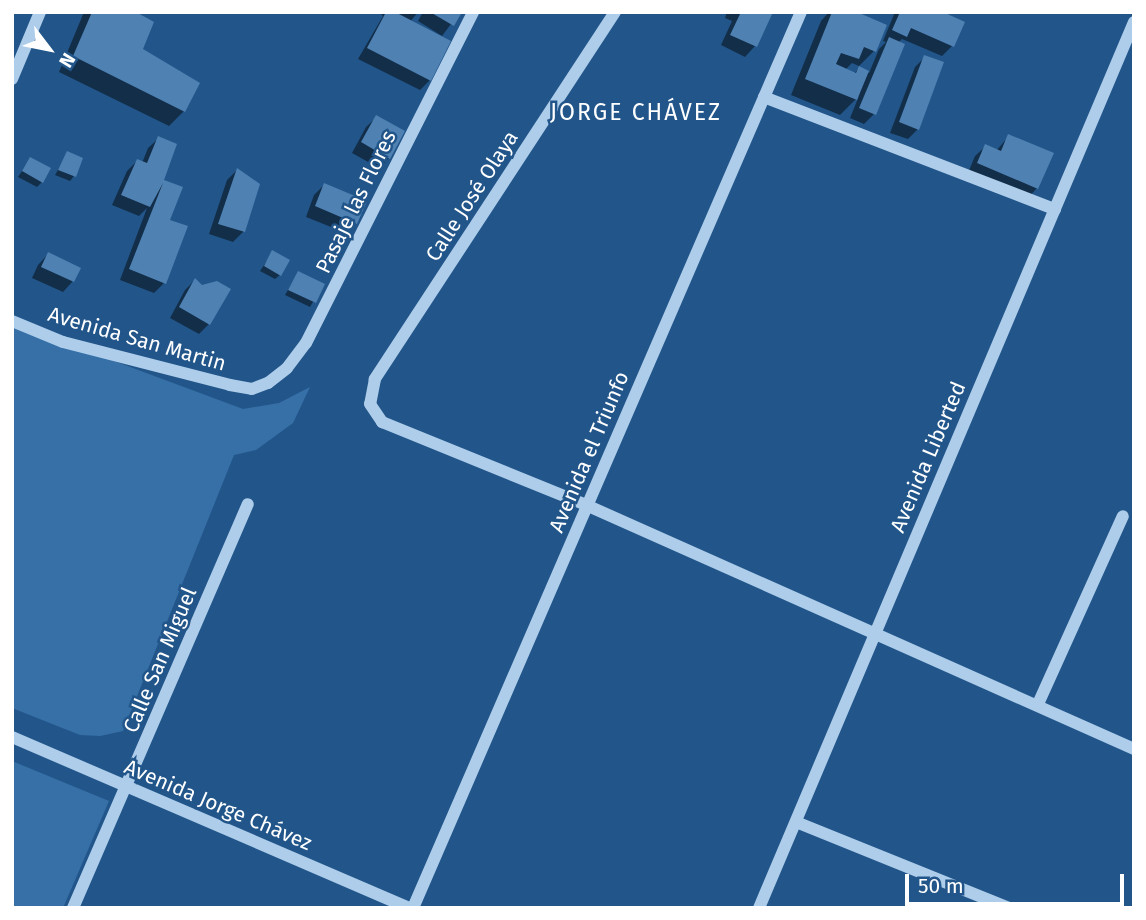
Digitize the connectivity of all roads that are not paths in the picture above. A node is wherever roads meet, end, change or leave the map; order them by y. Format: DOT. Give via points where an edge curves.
graph roads {
  1 [pos="40,12"];
  2 [pos="474,12"];
  3 [pos="615,12"];
  4 [pos="801,12"];
  5 [pos="1134,22"];
  6 [pos="12,79"];
  7 [pos="764,96"];
  8 [pos="1055,209"];
  9 [pos="12,321"];
  10 [pos="252,389"];
  11 [pos="248,504"];
  12 [pos="586,505"];
  13 [pos="1123,516"];
  14 [pos="874,631"];
  15 [pos="1038,705"];
  16 [pos="12,737"];
  17 [pos="1134,749"];
  18 [pos="126,786"];
  19 [pos="796,822"];
  20 [pos="73,908"];
  21 [pos="411,908"];
  22 [pos="760,908"];
  23 [pos="1009,908"];
  1 -- 6 [label="street"];
  2 -- 10 [label="street, Pasaje las Flores" via="306,343 287,368"];
  3 -- 12 [label="street, Calle José Olaya" via="375,379 370,404 382,422"];
  4 -- 7 [label="street, Avenida el Triunfo"];
  5 -- 8 [label="street, Avenida Liberted"];
  7 -- 8 [label="street"];
  7 -- 12 [label="street, Avenida el Triunfo"];
  8 -- 14 [label="street, Avenida Liberted"];
  9 -- 10 [label="street, Avenida San Martin" via="63,342"];
  11 -- 18 [label="street, Calle San Miguel"];
  12 -- 14 [label="street"];
  12 -- 21 [label="street, Avenida el Triunfo"];
  13 -- 15 [label="street"];
  14 -- 15 [label="street"];
  14 -- 19 [label="street, Avenida Liberted"];
  15 -- 17 [label="street"];
  16 -- 18 [label="street, Avenida Jorge Chávez"];
  18 -- 20 [label="street, Calle San Miguel"];
  18 -- 21 [label="street, Avenida Jorge Chávez"];
  19 -- 22 [label="street, Avenida Liberted"];
  19 -- 23 [label="street"];
}
